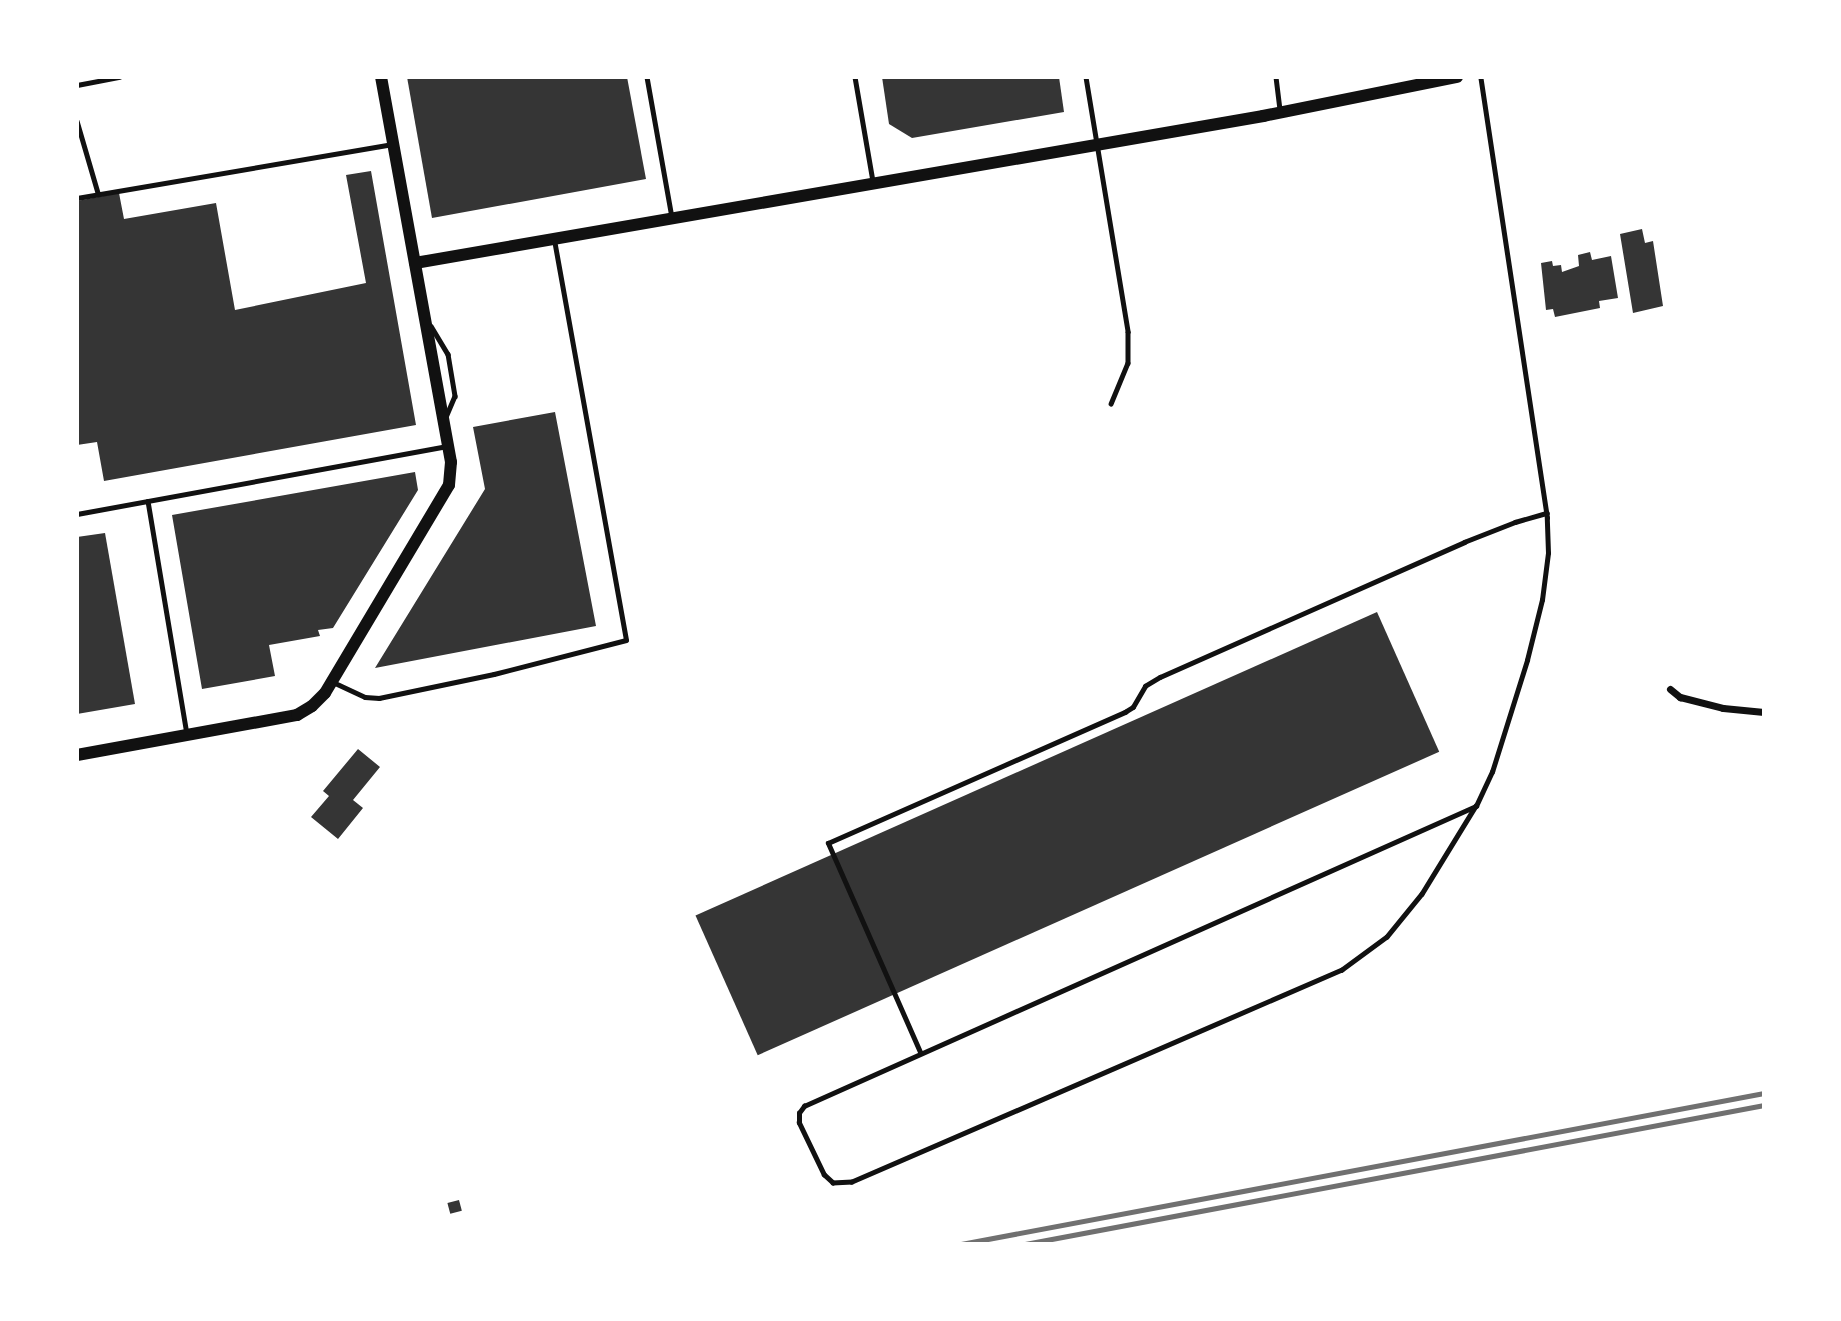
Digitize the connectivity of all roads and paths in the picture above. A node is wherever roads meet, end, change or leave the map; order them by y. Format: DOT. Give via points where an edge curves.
graph roads {
  1 [pos="119,77"];
  2 [pos="381,77"];
  3 [pos="647,77"];
  4 [pos="855,77"];
  5 [pos="1086,77"];
  6 [pos="1276,77"];
  7 [pos="1457,77"];
  8 [pos="1480,77"];
  9 [pos="77,85"];
  10 [pos="1281,113"];
  11 [pos="77,121"];
  12 [pos="1097,143"];
  13 [pos="393,144"];
  14 [pos="873,182"];
  15 [pos="98,193"];
  16 [pos="77,198"];
  17 [pos="672,219"];
  18 [pos="553,240"];
  19 [pos="415,263"];
  20 [pos="1111,404"];
  21 [pos="448,446"];
  22 [pos="148,501"];
  23 [pos="1547,513"];
  24 [pos="77,514"];
  25 [pos="332,682"];
  26 [pos="1670,689"];
  27 [pos="1764,712"];
  28 [pos="187,735"];
  29 [pos="77,755"];
  30 [pos="1476,806"];
  31 [pos="920,1053"];
  1 -- 9 [label="lane"];
  2 -- 13 [label="street"];
  3 -- 17 [label="lane"];
  4 -- 14 [label="lane"];
  5 -- 12 [label="lane"];
  6 -- 10 [label="lane"];
  7 -- 10 [label="street"];
  8 -- 23 [label="lane"];
  10 -- 12 [label="street"];
  11 -- 15 [label="lane"];
  12 -- 14 [label="street"];
  12 -- 20 [label="lane" via="1128,332 1128,363"];
  13 -- 15 [label="lane"];
  13 -- 19 [label="street"];
  14 -- 17 [label="street"];
  15 -- 16 [label="lane"];
  17 -- 18 [label="street"];
  18 -- 19 [label="street"];
  18 -- 25 [label="lane" via="626,639 379,698 365,697"];
  19 -- 21 [label="street"];
  21 -- 22 [label="lane"];
  21 -- 25 [label="street" via="452,474 443,497"];
  22 -- 24 [label="lane"];
  22 -- 28 [label="lane"];
  23 -- 30 [label="lane" via="1542,600 1496,760"];
  23 -- 31 [label="lane" via="1464,542 1160,677 1145,686 1125,712 828,843"];
  25 -- 28 [label="street" via="312,706 297,715"];
  26 -- 27 [label="street" via="1679,696 1723,708"];
  28 -- 29 [label="street"];
  30 -- 31 [label="lane"];
  30 -- 31 [label="lane" via="1422,894 1387,937 1342,970 852,1182 833,1183 824,1175 799,1123 799,1113 804,1106"];
}
